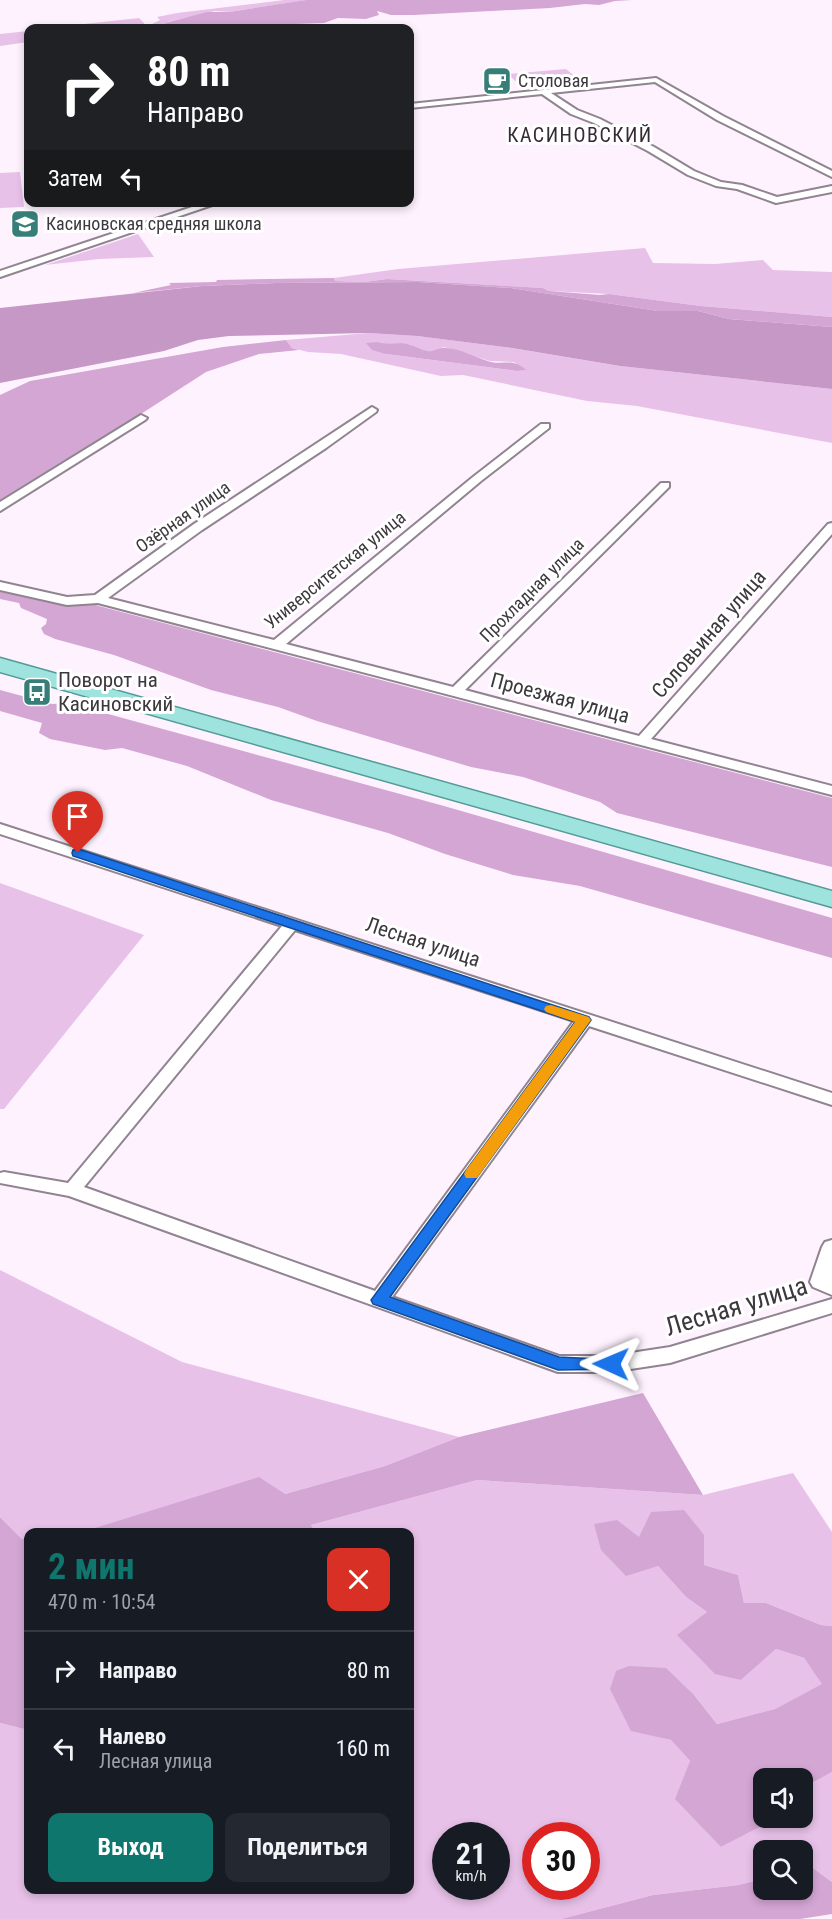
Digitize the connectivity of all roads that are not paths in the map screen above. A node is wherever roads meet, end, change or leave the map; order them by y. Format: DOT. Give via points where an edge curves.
graph roads {
  1 [pos="544,92"];
  2 [pos="414,106"];
  3 [pos="832,174"];
  4 [pos="832,189"];
  5 [pos="202,207"];
  6 [pos="0,274"];
  7 [pos="372,410"];
  8 [pos="141,418"];
  9 [pos="545,426"];
  10 [pos="665,485"];
  11 [pos="0,507"];
  12 [pos="832,527"];
  13 [pos="0,586"];
  14 [pos="98,599"];
  15 [pos="276,645"];
  16 [pos="0,665"];
  17 [pos="457,692"];
  18 [pos="642,742"];
  19 [pos="832,791"];
  20 [pos="0,829"];
  21 [pos="832,899"];
  22 [pos="292,924"];
  23 [pos="584,1020"];
  24 [pos="832,1099"];
  25 [pos="4,1178"];
  26 [pos="72,1190"];
  27 [pos="832,1247"];
  28 [pos="832,1288"];
  29 [pos="379,1300"];
  30 [pos="832,1306"];
  1 -- 2 [label="street"];
  1 -- 3 [label="street" via="656,80 720,118"];
  1 -- 4 [label="street" via="690,173 719,184 776,200"];
  5 -- 6 [label="street"];
  7 -- 14 [label="street, Озёрная улица"];
  8 -- 11 [label="street"];
  9 -- 15 [label="street, Университетская улица"];
  10 -- 17 [label="street, Прохладная улица"];
  12 -- 18 [label="street, Соловьиная улица"];
  13 -- 14 [label="street" via="67,601"];
  14 -- 15 [label="street, Университетская улица"];
  15 -- 17 [label="street, Проезжая улица"];
  16 -- 21 [label="main road"];
  17 -- 18 [label="street, Проезжая улица"];
  18 -- 19 [label="street, Проезжая улица"];
  20 -- 22 [label="street, Лесная улица"];
  22 -- 23 [label="street, Лесная улица"];
  22 -- 26 [label="street"];
  23 -- 24 [label="street, Лесная улица"];
  23 -- 29 [label="street"];
  25 -- 26 [label="street, Лесная улица"];
  26 -- 29 [label="street, Лесная улица"];
  27 -- 28 [label="street" via="820,1282"];
  29 -- 30 [label="street, Лесная улица" via="558,1364 611,1364 670,1355"];
}
